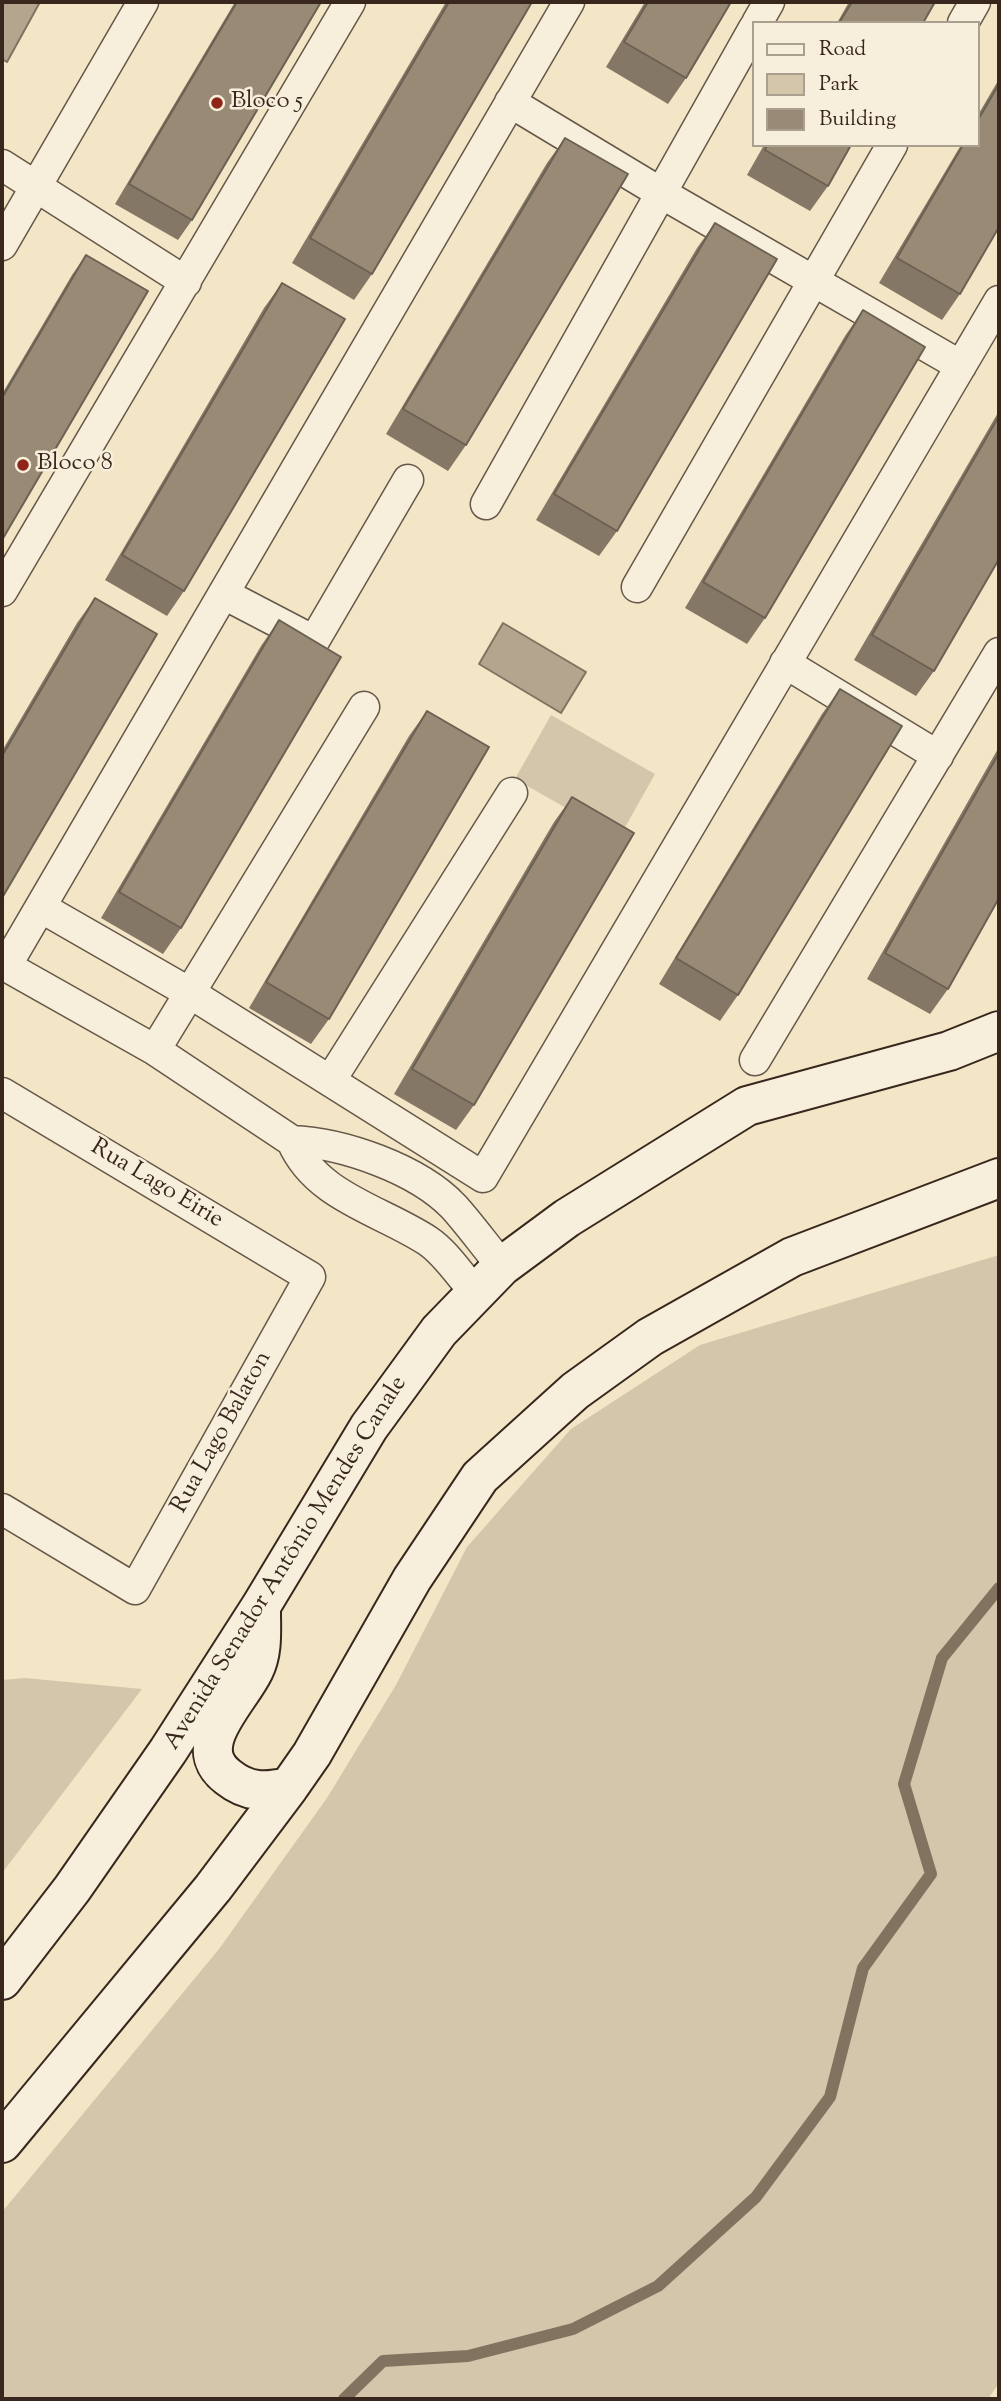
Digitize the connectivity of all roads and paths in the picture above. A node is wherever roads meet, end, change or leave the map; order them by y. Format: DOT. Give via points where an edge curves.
graph roads {
  1 [pos="143,2"];
  2 [pos="351,2"];
  3 [pos="569,2"];
  4 [pos="769,2"];
  5 [pos="975,2"];
  6 [pos="758,21"];
  7 [pos="964,21"];
  8 [pos="752,32"];
  9 [pos="510,102"];
  10 [pos="891,147"];
  11 [pos="2,165"];
  12 [pos="35,186"];
  13 [pos="661,193"];
  14 [pos="2,244"];
  15 [pos="187,282"];
  16 [pos="813,282"];
  17 [pos="995,316"];
  18 [pos="961,366"];
  19 [pos="408,480"];
  20 [pos="486,504"];
  21 [pos="638,587"];
  22 [pos="2,591"];
  23 [pos="224,594"];
  24 [pos="999,653"];
  25 [pos="785,663"];
  26 [pos="364,707"];
  27 [pos="937,756"];
  28 [pos="512,793"];
  29 [pos="41,908"];
  30 [pos="190,993"];
  31 [pos="999,1031"];
  32 [pos="155,1050"];
  33 [pos="755,1060"];
  34 [pos="330,1081"];
  35 [pos="2,1093"];
  36 [pos="292,1141"];
  37 [pos="999,1178"];
  38 [pos="502,1266"];
  39 [pos="310,1277"];
  40 [pos="476,1293"];
  41 [pos="2,1509"];
  42 [pos="261,1606"];
  43 [pos="289,1787"];
  44 [pos="2,1980"];
  45 [pos="2,2143"];
  1 -- 12 [label="street"];
  2 -- 15 [label="street"];
  3 -- 9 [label="street"];
  4 -- 6 [label="street"];
  5 -- 7 [label="street"];
  8 -- 13 [label="street"];
  9 -- 13 [label="street"];
  9 -- 23 [label="street"];
  10 -- 16 [label="street"];
  11 -- 12 [label="street"];
  12 -- 14 [label="street"];
  12 -- 15 [label="street"];
  13 -- 16 [label="street"];
  13 -- 20 [label="street"];
  15 -- 22 [label="street"];
  16 -- 18 [label="street"];
  16 -- 21 [label="street"];
  17 -- 18 [label="street"];
  18 -- 25 [label="street"];
  19 -- 23 [label="street" via="314,641"];
  23 -- 29 [label="street"];
  24 -- 27 [label="street"];
  25 -- 27 [label="street"];
  25 -- 34 [label="street" via="483,1177"];
  26 -- 30 [label="street"];
  27 -- 33 [label="street"];
  28 -- 34 [label="street"];
  29 -- 30 [label="street"];
  29 -- 32 [label="street" via="6,966"];
  30 -- 32 [label="street"];
  30 -- 34 [label="street"];
  31 -- 38 [label="main road, Avenida Senador Antônio Mendes Canale" via="949,1051 747,1106 616,1186"];
  32 -- 36 [label="street"];
  35 -- 39 [label="street, Rua Lago Eirie"];
  36 -- 38 [label="street" via="346,1150 416,1180 453,1207"];
  36 -- 40 [label="street" via="299,1158 324,1182 430,1242"];
  37 -- 43 [label="main road" via="792,1257 650,1338 575,1391 480,1478 412,1580"];
  38 -- 40 [label="main road, Avenida Senador Antônio Mendes Canale"];
  39 -- 41 [label="street, Rua Lago Balaton" via="135,1589"];
  40 -- 42 [label="main road, Avenida Senador Antônio Mendes Canale" via="439,1331 369,1427"];
  42 -- 43 [label="main road" via="255,1668 213,1737 211,1754 217,1769 240,1787 256,1791"];
  42 -- 44 [label="main road, Avenida Senador Antônio Mendes Canale" via="168,1751"];
  43 -- 45 [label="main road" via="205,1898"];
}
